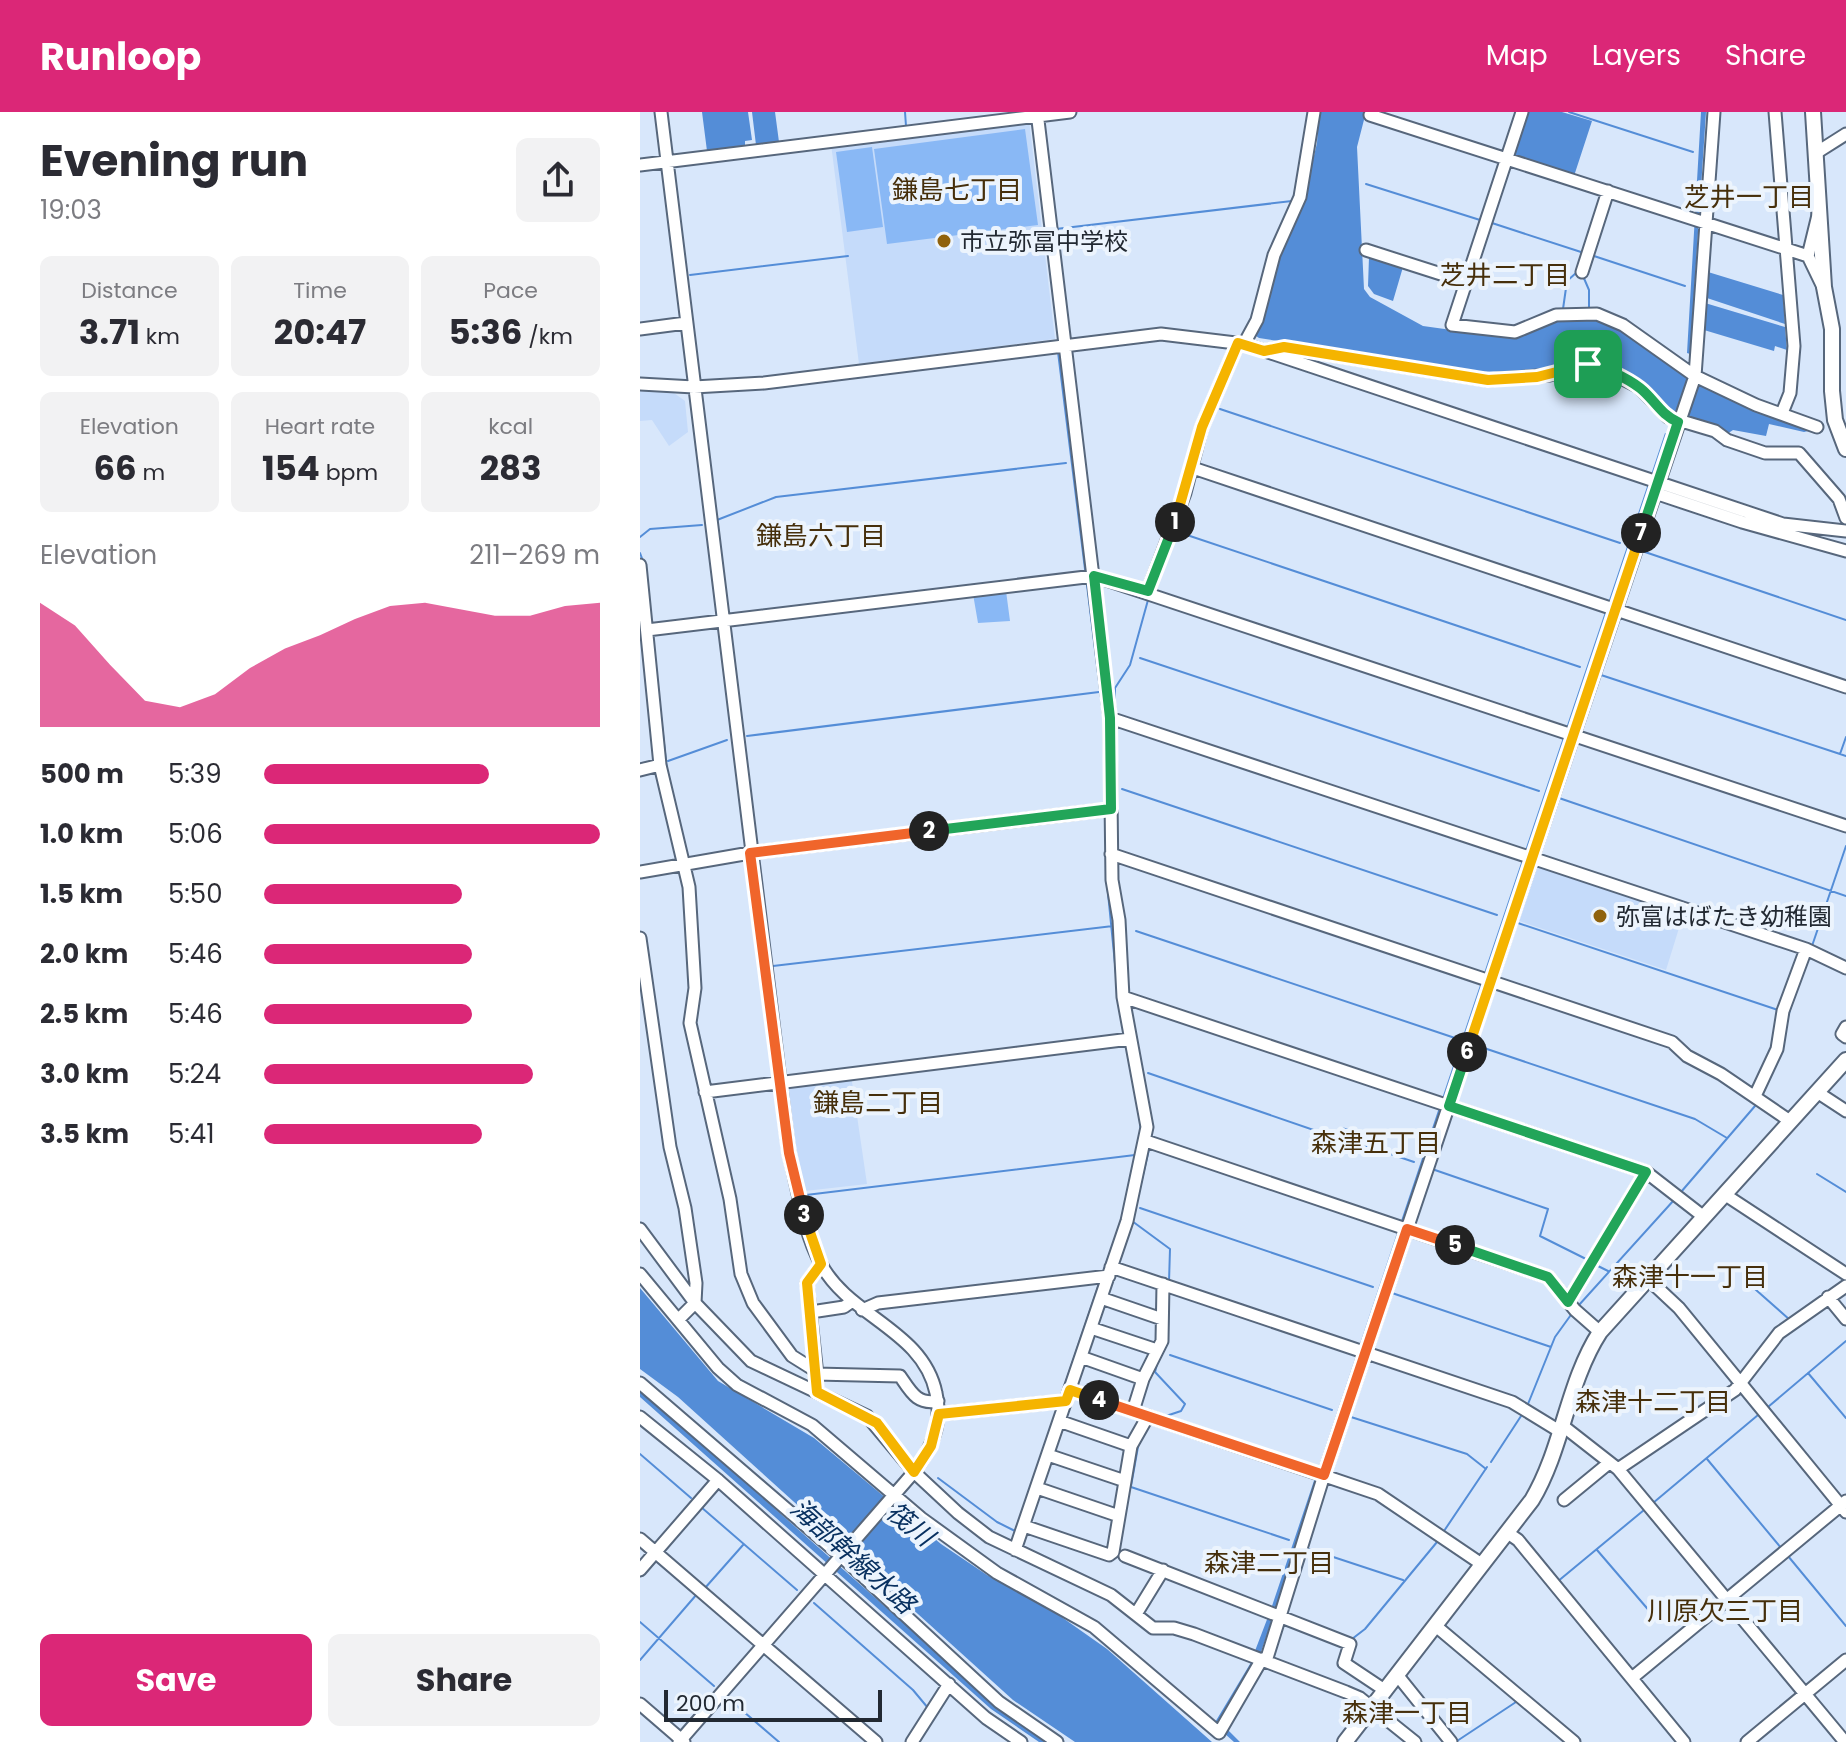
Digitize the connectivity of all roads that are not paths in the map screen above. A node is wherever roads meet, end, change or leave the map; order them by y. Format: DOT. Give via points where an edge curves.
graph roads {
  1 [pos="661,112"];
  2 [pos="1070,112"];
  3 [pos="1314,112"];
  4 [pos="1522,112"];
  5 [pos="1714,112"];
  6 [pos="1775,112"];
  7 [pos="1813,112"];
  8 [pos="1034,115"];
  9 [pos="1370,115"];
  10 [pos="1846,134"];
  11 [pos="1816,153"];
  12 [pos="1507,158"];
  13 [pos="667,161"];
  14 [pos="640,165"];
  15 [pos="1608,191"];
  16 [pos="1819,213"];
  17 [pos="1707,224"];
  18 [pos="1366,250"];
  19 [pos="1788,252"];
  20 [pos="1808,256"];
  21 [pos="1582,272"];
  22 [pos="1466,282"];
  23 [pos="1824,287"];
  24 [pos="686,323"];
  25 [pos="640,329"];
  26 [pos="1241,344"];
  27 [pos="1064,345"];
  28 [pos="1264,351"];
  29 [pos="1695,376"];
  30 [pos="640,384"];
  31 [pos="694,387"];
  32 [pos="1782,413"];
  33 [pos="1678,422"];
  34 [pos="1817,427"];
  35 [pos="1846,449"];
  36 [pos="1193,468"];
  37 [pos="1653,482"];
  38 [pos="1654,496"];
  39 [pos="1846,518"];
  40 [pos="1844,531"];
  41 [pos="1846,551"];
  42 [pos="640,565"];
  43 [pos="1089,576"];
  44 [pos="1148,591"];
  45 [pos="1610,609"];
  46 [pos="722,621"];
  47 [pos="647,630"];
  48 [pos="1846,687"];
  49 [pos="1110,718"];
  50 [pos="1568,732"];
  51 [pos="660,765"];
  52 [pos="640,770"];
  53 [pos="1111,809"];
  54 [pos="1846,826"];
  55 [pos="750,853"];
  56 [pos="1111,854"];
  57 [pos="1528,857"];
  58 [pos="684,865"];
  59 [pos="640,872"];
  60 [pos="640,938"];
  61 [pos="1806,949"];
  62 [pos="1846,968"];
  63 [pos="1487,979"];
  64 [pos="1123,997"];
  65 [pos="1846,1027"];
  66 [pos="1846,1037"];
  67 [pos="1130,1039"];
  68 [pos="1846,1060"];
  69 [pos="778,1082"];
  70 [pos="705,1092"];
  71 [pos="1817,1092"];
  72 [pos="1755,1096"];
  73 [pos="1444,1104"];
  74 [pos="1846,1111"];
  75 [pos="1790,1121"];
  76 [pos="1146,1141"];
  77 [pos="1646,1172"];
  78 [pos="1724,1194"];
  79 [pos="1704,1217"];
  80 [pos="1403,1228"];
  81 [pos="640,1229"];
  82 [pos="821,1264"];
  83 [pos="1110,1271"];
  84 [pos="640,1274"];
  85 [pos="1846,1274"];
  86 [pos="1648,1279"];
  87 [pos="1163,1284"];
  88 [pos="1846,1286"];
  89 [pos="1828,1297"];
  90 [pos="1101,1298"];
  91 [pos="851,1302"];
  92 [pos="1568,1302"];
  93 [pos="695,1303"];
  94 [pos="862,1310"];
  95 [pos="811,1312"];
  96 [pos="680,1318"];
  97 [pos="1162,1319"];
  98 [pos="1846,1319"];
  99 [pos="1091,1328"];
  100 [pos="1600,1332"];
  101 [pos="1157,1350"];
  102 [pos="1362,1352"];
  103 [pos="1081,1357"];
  104 [pos="816,1372"];
  105 [pos="1143,1379"];
  106 [pos="640,1383"];
  107 [pos="1740,1385"];
  108 [pos="817,1392"];
  109 [pos="1068,1396"];
  110 [pos="938,1401"];
  111 [pos="1133,1411"];
  112 [pos="939,1414"];
  113 [pos="1148,1416"];
  114 [pos="640,1417"];
  115 [pos="1059,1421"];
  116 [pos="674,1424"];
  117 [pos="1562,1429"];
  118 [pos="1131,1446"];
  119 [pos="1048,1455"];
  120 [pos="1613,1466"];
  121 [pos="914,1472"];
  122 [pos="1320,1473"];
  123 [pos="718,1480"];
  124 [pos="1125,1481"];
  125 [pos="1037,1488"];
  126 [pos="894,1496"];
  127 [pos="1564,1500"];
  128 [pos="1844,1506"];
  129 [pos="1119,1516"];
  130 [pos="1024,1526"];
  131 [pos="1508,1533"];
  132 [pos="640,1539"];
  133 [pos="1015,1550"];
  134 [pos="655,1552"];
  135 [pos="1125,1556"];
  136 [pos="836,1562"];
  137 [pos="1483,1565"];
  138 [pos="640,1570"];
  139 [pos="1163,1570"];
  140 [pos="1726,1600"];
  141 [pos="1136,1614"];
  142 [pos="1274,1614"];
  143 [pos="1437,1627"];
  144 [pos="764,1645"];
  145 [pos="1260,1658"];
  146 [pos="1846,1660"];
  147 [pos="1632,1678"];
  148 [pos="1402,1681"];
  149 [pos="949,1684"];
  150 [pos="1386,1691"];
  151 [pos="1805,1694"];
  152 [pos="640,1704"];
  153 [pos="1372,1707"];
  154 [pos="681,1741"];
  155 [pos="876,1742"];
  156 [pos="912,1742"];
  157 [pos="1021,1742"];
  158 [pos="1057,1742"];
  159 [pos="1345,1742"];
  160 [pos="1415,1742"];
  161 [pos="1451,1742"];
  162 [pos="1574,1742"];
  163 [pos="1684,1742"];
  164 [pos="1747,1742"];
  165 [pos="1845,1742"];
  1 -- 13 [label="street"];
  2 -- 8 [label="street"];
  3 -- 26 [label="street" via="1300,197 1274,255 1257,320"];
  4 -- 12 [label="street"];
  5 -- 17 [label="street"];
  6 -- 19 [label="street"];
  7 -- 11 [label="main road"];
  8 -- 13 [label="street"];
  8 -- 27 [label="street"];
  9 -- 12 [label="street"];
  10 -- 11 [label="street"];
  11 -- 16 [label="main road"];
  12 -- 15 [label="street"];
  12 -- 22 [label="street"];
  13 -- 14 [label="street"];
  13 -- 24 [label="street"];
  15 -- 17 [label="street"];
  15 -- 21 [label="street"];
  16 -- 20 [label="street"];
  16 -- 23 [label="main road"];
  17 -- 19 [label="street"];
  17 -- 29 [label="street"];
  18 -- 22 [label="street"];
  19 -- 20 [label="street"];
  19 -- 32 [label="street" via="1794,346 1790,393"];
  20 -- 23 [label="street"];
  22 -- 29 [label="street" via="1452,325 1515,332 1556,315 1597,314 1623,325"];
  23 -- 35 [label="main road" via="1832,329 1835,420"];
  24 -- 25 [label="street"];
  24 -- 31 [label="street"];
  26 -- 27 [label="street" via="1161,334"];
  26 -- 28 [label="street"];
  26 -- 36 [label="street" via="1202,427"];
  27 -- 31 [label="street"];
  27 -- 43 [label="street"];
  28 -- 33 [label="street" via="1284,347 1488,380 1550,375 1581,364 1597,366 1639,387"];
  28 -- 37 [label="street"];
  29 -- 32 [label="street"];
  29 -- 33 [label="street"];
  30 -- 31 [label="street"];
  31 -- 46 [label="street"];
  32 -- 34 [label="street"];
  33 -- 37 [label="street"];
  33 -- 39 [label="street" via="1765,453 1799,453 1839,499"];
  36 -- 44 [label="street"];
  36 -- 45 [label="street"];
  37 -- 38 [label="street"];
  37 -- 40 [label="street" via="1783,524"];
  38 -- 41 [label="street"];
  38 -- 45 [label="street"];
  42 -- 47 [label="street"];
  43 -- 44 [label="street"];
  43 -- 46 [label="street"];
  43 -- 49 [label="street"];
  44 -- 50 [label="street"];
  45 -- 48 [label="street"];
  45 -- 50 [label="street"];
  46 -- 47 [label="street"];
  46 -- 55 [label="street"];
  47 -- 51 [label="street"];
  49 -- 53 [label="street"];
  49 -- 57 [label="street"];
  50 -- 54 [label="street"];
  50 -- 57 [label="street"];
  51 -- 52 [label="street"];
  51 -- 58 [label="street"];
  53 -- 55 [label="street"];
  53 -- 56 [label="street"];
  55 -- 58 [label="street"];
  55 -- 69 [label="street"];
  56 -- 63 [label="street"];
  56 -- 64 [label="street"];
  57 -- 61 [label="street"];
  57 -- 63 [label="street"];
  58 -- 59 [label="street"];
  58 -- 70 [label="street" via="695,988 690,1023"];
  60 -- 93 [label="street" via="670,1147 685,1208"];
  61 -- 62 [label="street"];
  61 -- 72 [label="street" via="1783,1011 1777,1049"];
  63 -- 72 [label="street" via="1672,1042"];
  63 -- 73 [label="street"];
  64 -- 67 [label="street"];
  64 -- 73 [label="street"];
  65 -- 66 [label="street"];
  67 -- 69 [label="street"];
  67 -- 76 [label="street" via="1143,1096"];
  68 -- 71 [label="main road"];
  69 -- 70 [label="street"];
  69 -- 82 [label="street" via="789,1153"];
  70 -- 104 [label="street" via="741,1274 753,1303 792,1356"];
  71 -- 74 [label="street"];
  71 -- 75 [label="main road"];
  72 -- 75 [label="street"];
  73 -- 77 [label="street"];
  73 -- 80 [label="street"];
  75 -- 78 [label="main road"];
  76 -- 80 [label="street"];
  76 -- 83 [label="street"];
  77 -- 79 [label="street"];
  77 -- 92 [label="street"];
  78 -- 79 [label="main road"];
  78 -- 85 [label="street"];
  79 -- 86 [label="main road"];
  80 -- 92 [label="street" via="1548,1277"];
  80 -- 102 [label="street"];
  81 -- 93 [label="street"];
  82 -- 91 [label="street"];
  82 -- 95 [label="street" via="807,1283"];
  83 -- 87 [label="street"];
  83 -- 90 [label="street"];
  83 -- 94 [label="street" via="878,1303"];
  84 -- 96 [label="street"];
  86 -- 100 [label="main road"];
  86 -- 107 [label="street" via="1679,1308"];
  87 -- 97 [label="street"];
  87 -- 102 [label="street"];
  88 -- 89 [label="street"];
  89 -- 98 [label="street"];
  89 -- 107 [label="street" via="1779,1333"];
  90 -- 97 [label="street"];
  90 -- 99 [label="street"];
  91 -- 94 [label="street"];
  91 -- 95 [label="street"];
  92 -- 100 [label="street"];
  93 -- 96 [label="street"];
  93 -- 108 [label="street" via="751,1361"];
  94 -- 110 [label="street" via="922,1359"];
  95 -- 104 [label="street"];
  96 -- 126 [label="street" via="730,1379 812,1425"];
  97 -- 101 [label="street"];
  99 -- 101 [label="street"];
  99 -- 103 [label="street"];
  100 -- 117 [label="main road"];
  101 -- 105 [label="street"];
  102 -- 117 [label="street" via="1512,1402"];
  102 -- 122 [label="street"];
  103 -- 105 [label="street"];
  103 -- 109 [label="street"];
  104 -- 108 [label="street"];
  104 -- 110 [label="street" via="900,1376 916,1399"];
  105 -- 111 [label="street"];
  106 -- 116 [label="street"];
  107 -- 120 [label="street"];
  107 -- 128 [label="street"];
  108 -- 121 [label="street" via="877,1423"];
  109 -- 111 [label="street"];
  109 -- 112 [label="street"];
  109 -- 115 [label="street"];
  110 -- 112 [label="street"];
  111 -- 113 [label="street"];
  112 -- 121 [label="street" via="931,1446"];
  113 -- 118 [label="street"];
  113 -- 122 [label="street"];
  114 -- 116 [label="street"];
  115 -- 118 [label="street"];
  115 -- 119 [label="street"];
  116 -- 123 [label="street"];
  116 -- 136 [label="street"];
  117 -- 120 [label="street"];
  117 -- 131 [label="main road" via="1535,1495"];
  118 -- 124 [label="street"];
  119 -- 124 [label="street"];
  119 -- 125 [label="street"];
  120 -- 127 [label="street"];
  120 -- 140 [label="street"];
  121 -- 126 [label="street"];
  121 -- 133 [label="street" via="958,1513"];
  122 -- 137 [label="street" via="1387,1498"];
  122 -- 142 [label="street"];
  123 -- 134 [label="street"];
  123 -- 136 [label="street"];
  124 -- 129 [label="street"];
  125 -- 129 [label="street"];
  125 -- 130 [label="street"];
  126 -- 136 [label="street"];
  126 -- 145 [label="street" via="997,1573 1094,1627 1175,1698 1223,1728"];
  128 -- 140 [label="street"];
  129 -- 130 [label="street" via="1109,1555"];
  130 -- 133 [label="street"];
  131 -- 137 [label="main road"];
  131 -- 147 [label="street"];
  132 -- 134 [label="street"];
  133 -- 141 [label="street" via="1111,1595"];
  134 -- 138 [label="street"];
  134 -- 144 [label="street"];
  135 -- 139 [label="street"];
  136 -- 144 [label="street"];
  136 -- 149 [label="street"];
  136 -- 158 [label="street" via="999,1702"];
  137 -- 143 [label="main road"];
  139 -- 141 [label="street"];
  139 -- 142 [label="street"];
  140 -- 147 [label="street"];
  140 -- 151 [label="street"];
  141 -- 145 [label="street" via="1153,1628 1174,1628"];
  142 -- 145 [label="street"];
  142 -- 150 [label="street" via="1350,1644 1344,1663"];
  143 -- 148 [label="main road"];
  143 -- 162 [label="street"];
  144 -- 154 [label="street"];
  144 -- 155 [label="street"];
  145 -- 153 [label="street"];
  146 -- 151 [label="street"];
  147 -- 163 [label="street"];
  148 -- 150 [label="main road"];
  148 -- 161 [label="street"];
  149 -- 156 [label="street"];
  149 -- 157 [label="street"];
  150 -- 153 [label="main road"];
  151 -- 164 [label="street"];
  151 -- 165 [label="street"];
  152 -- 154 [label="street"];
  153 -- 159 [label="main road"];
  153 -- 160 [label="street"];
}
